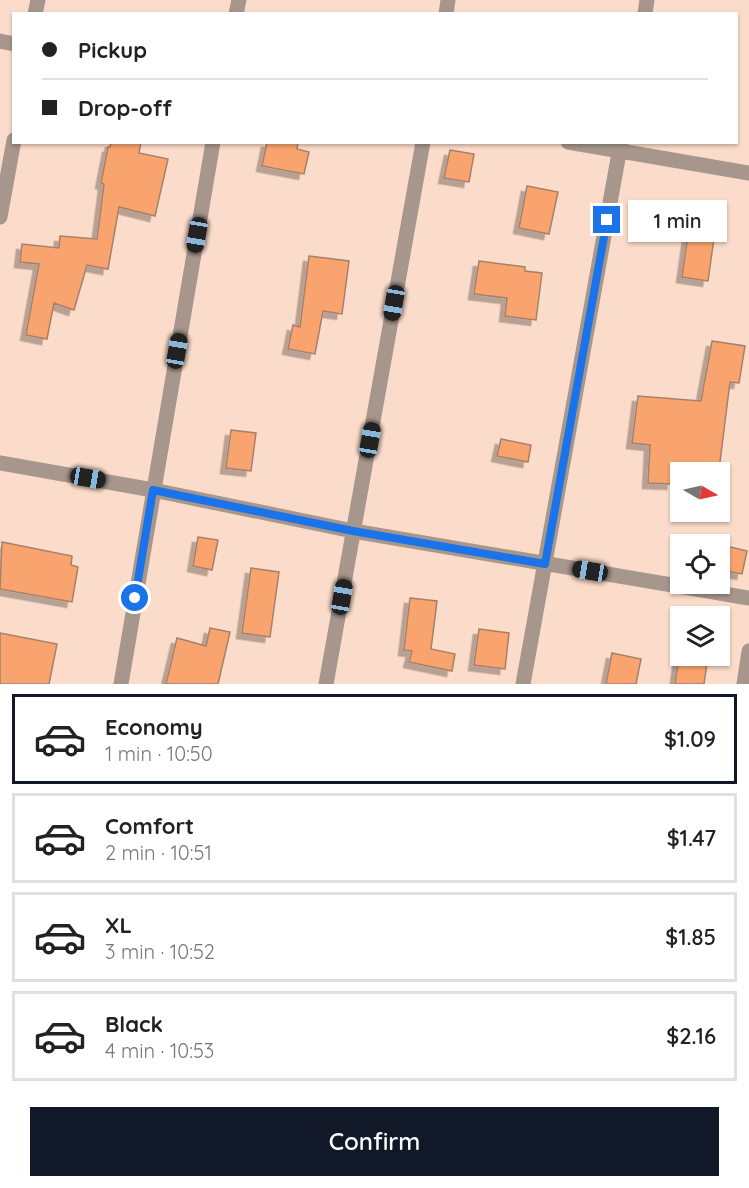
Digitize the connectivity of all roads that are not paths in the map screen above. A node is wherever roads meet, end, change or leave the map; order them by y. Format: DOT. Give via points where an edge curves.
graph roads {
  1 [pos="13,144"];
  2 [pos="213,144"];
  3 [pos="423,144"];
  4 [pos="589,144"];
  5 [pos="621,147"];
  6 [pos="749,173"];
  7 [pos="0,217"];
  8 [pos="0,463"];
  9 [pos="153,490"];
  10 [pos="353,531"];
  11 [pos="545,564"];
  12 [pos="749,598"];
  13 [pos="749,651"];
  14 [pos="121,684"];
  15 [pos="326,684"];
  16 [pos="523,684"];
  17 [pos="744,684"];
  1 -- 7 [label="street"];
  2 -- 9 [label="street"];
  3 -- 10 [label="street"];
  4 -- 5 [label="street"];
  5 -- 6 [label="street"];
  5 -- 11 [label="street"];
  8 -- 9 [label="street"];
  9 -- 10 [label="street"];
  9 -- 14 [label="street"];
  10 -- 11 [label="street"];
  10 -- 15 [label="street"];
  11 -- 12 [label="street"];
  11 -- 16 [label="street"];
  13 -- 17 [label="street"];
}
